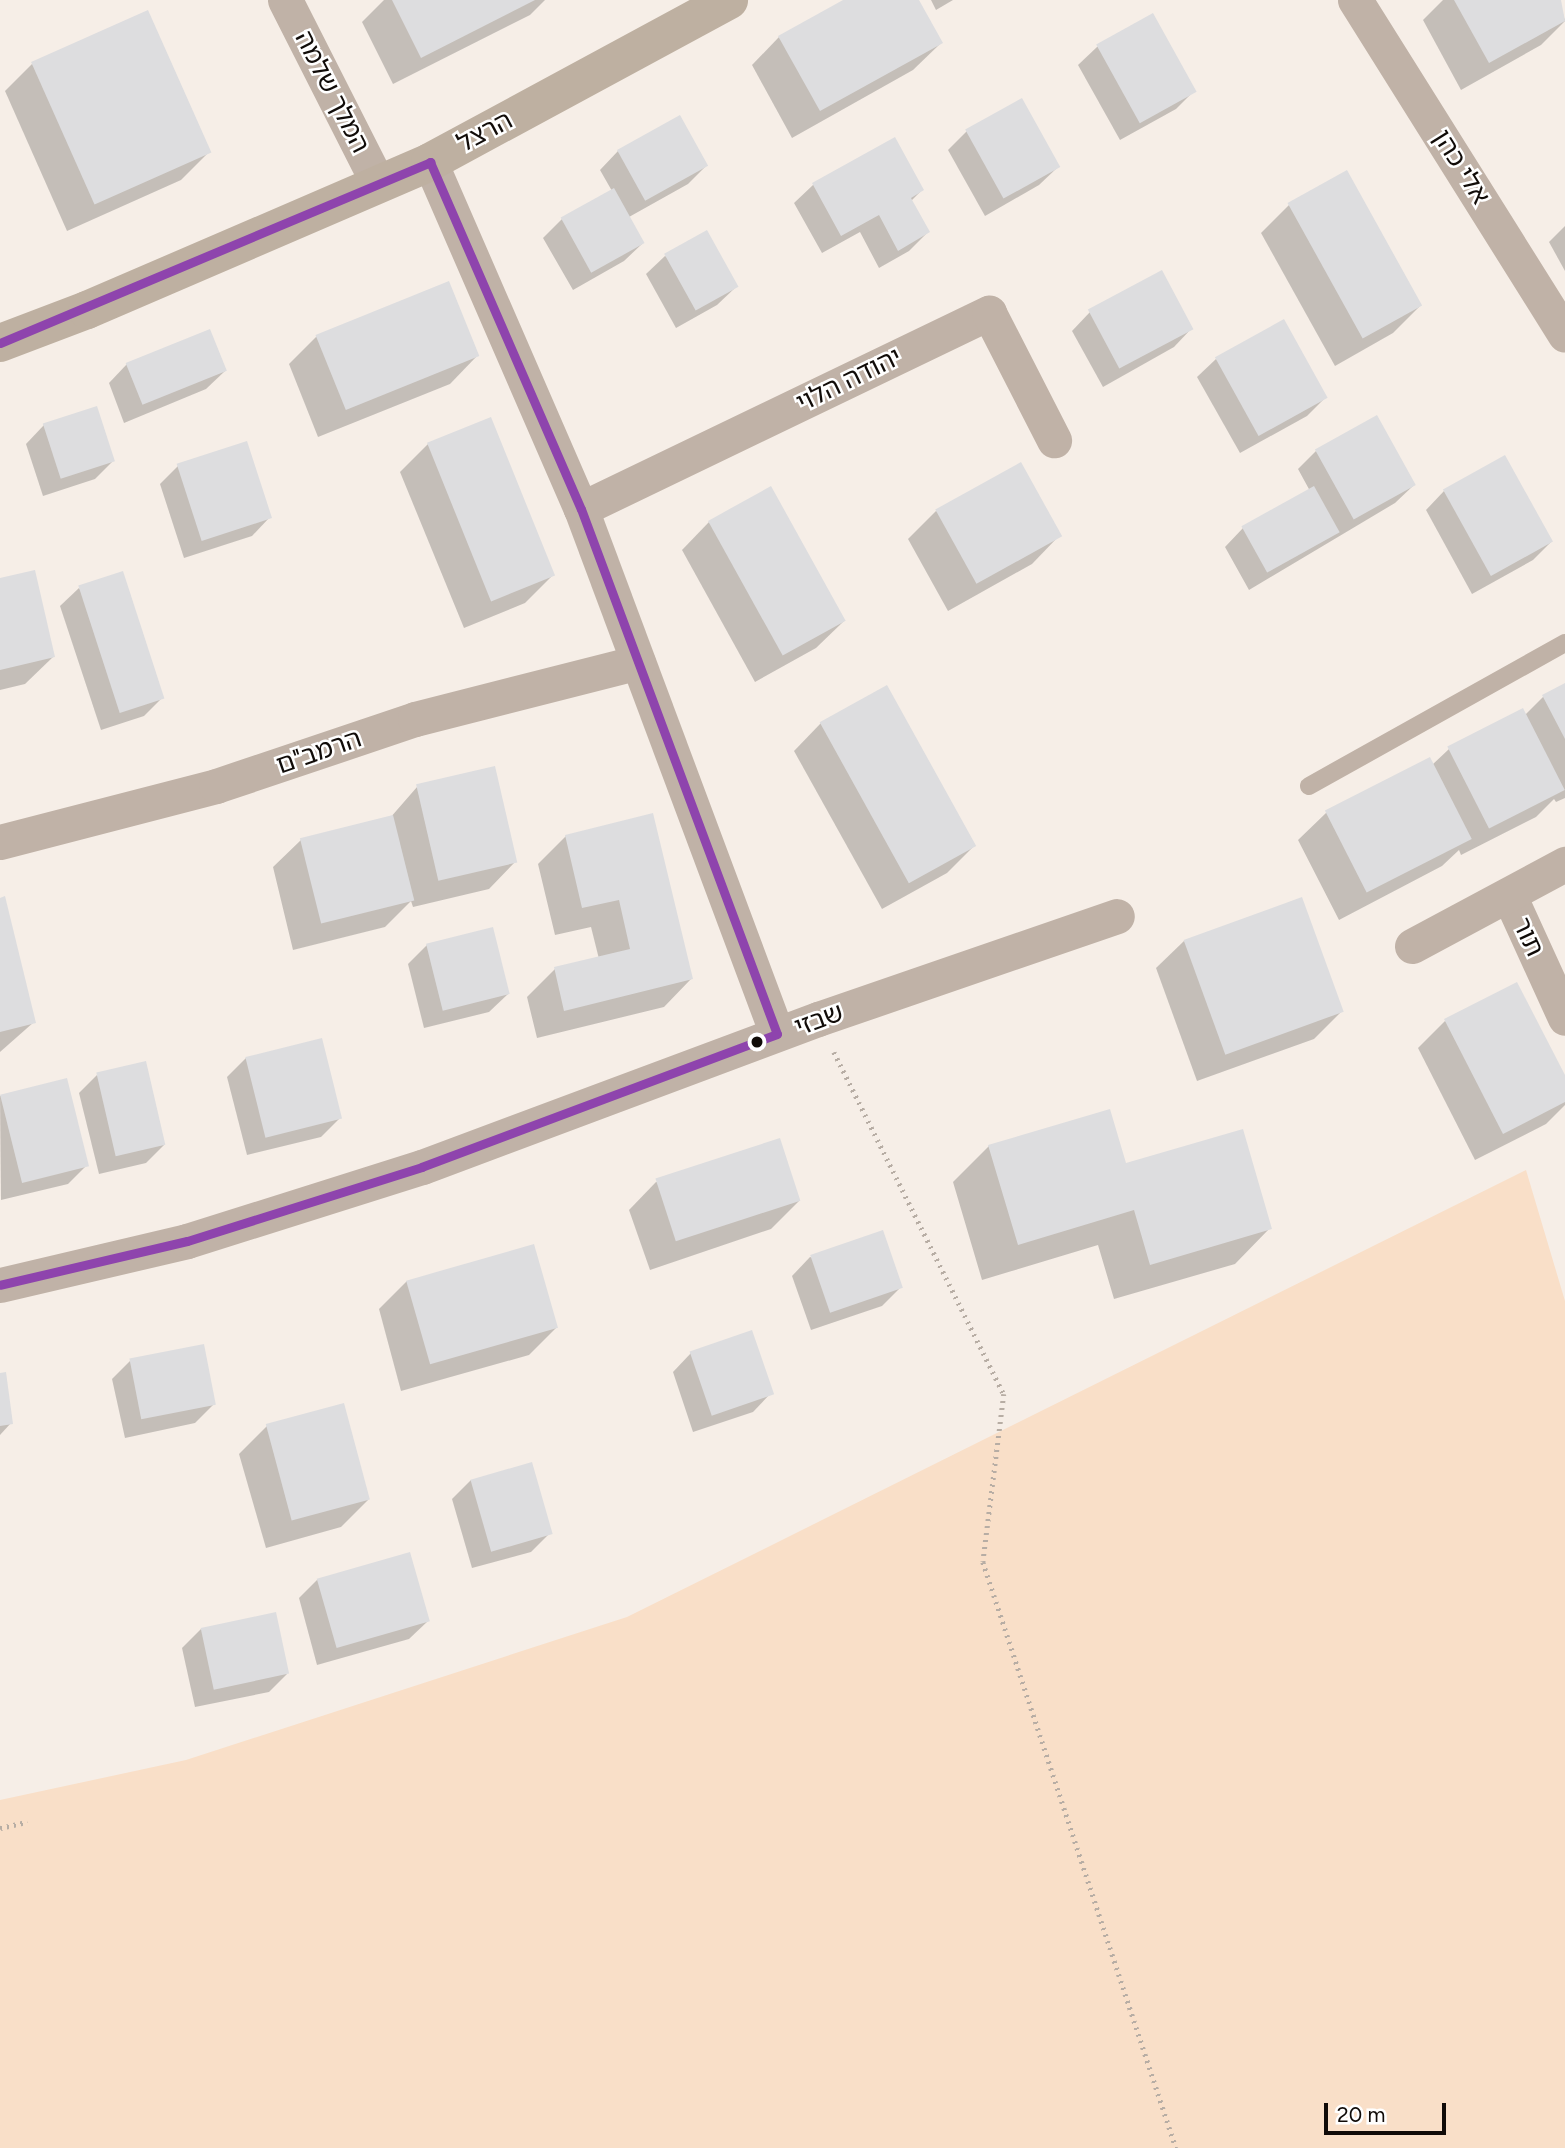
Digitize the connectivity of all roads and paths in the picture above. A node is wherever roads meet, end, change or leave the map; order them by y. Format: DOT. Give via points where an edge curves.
graph roads {
  1 [pos="285,0"];
  2 [pos="729,0"];
  3 [pos="1355,0"];
  4 [pos="430,162"];
  5 [pos="378,183"];
  6 [pos="1565,335"];
  7 [pos="0,342"];
  8 [pos="1054,440"];
  9 [pos="581,509"];
  10 [pos="1565,643"];
  11 [pos="638,662"];
  12 [pos="1308,786"];
  13 [pos="0,842"];
  14 [pos="1565,864"];
  15 [pos="1509,895"];
  16 [pos="1117,916"];
  17 [pos="1412,946"];
  18 [pos="1565,1018"];
  19 [pos="818,1019"];
  20 [pos="777,1034"];
  21 [pos="0,1285"];
  22 [pos="27,1822"];
  23 [pos="0,1828"];
  24 [pos="1176,2148"];
  1 -- 5 [label="street, המלך שלמה"];
  2 -- 4 [label="street, הרצל"];
  3 -- 6 [label="street, אלי כהן"];
  4 -- 5 [label="street, הרצל"];
  4 -- 9 [label="street"];
  5 -- 7 [label="street, הרצל" via="225,252"];
  8 -- 9 [label="street, יהודה הלוי" via="989,313"];
  9 -- 11 [label="street"];
  10 -- 12 [label="lane"];
  11 -- 13 [label="street, הרמב\"ם" via="415,719 216,786"];
  11 -- 20 [label="street"];
  14 -- 15 [label="street, תור"];
  15 -- 17 [label="street, תור"];
  15 -- 18 [label="street, תור"];
  16 -- 19 [label="street, שבזי"];
  19 -- 20 [label="street, שבזי"];
  19 -- 24 [label="path" via="1004,1394 983,1562"];
  20 -- 21 [label="street, שבזי" via="422,1167 187,1241"];
  22 -- 23 [label="path"];
}
